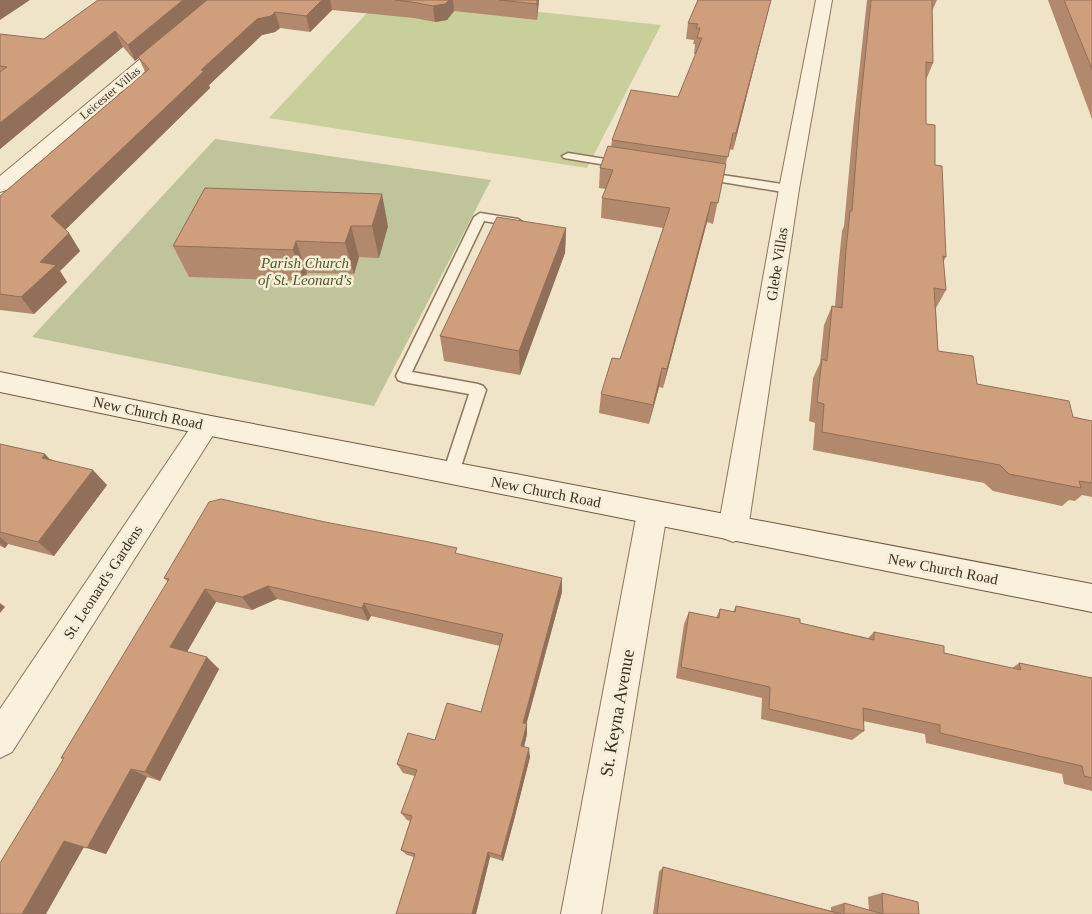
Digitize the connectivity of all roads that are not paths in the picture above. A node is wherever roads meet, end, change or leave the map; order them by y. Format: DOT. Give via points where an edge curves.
graph roads {
  1 [pos="220,0"];
  2 [pos="824,0"];
  3 [pos="568,156"];
  4 [pos="636,166"];
  5 [pos="693,175"];
  6 [pos="0,186"];
  7 [pos="789,190"];
  8 [pos="530,225"];
  9 [pos="0,382"];
  10 [pos="206,425"];
  11 [pos="451,473"];
  12 [pos="652,513"];
  13 [pos="733,529"];
  14 [pos="1092,598"];
  15 [pos="0,740"];
  16 [pos="582,914"];
  1 -- 6 [label="street, Leicester Villas"];
  2 -- 7 [label="street, Glebe Villas"];
  3 -- 4 [label="lane"];
  5 -- 7 [label="lane"];
  7 -- 13 [label="street, Glebe Villas"];
  8 -- 11 [label="lane" via="480,217 403,376 478,390"];
  9 -- 10 [label="street, New Church Road"];
  10 -- 11 [label="street, New Church Road"];
  10 -- 15 [label="street, St. Leonard's Gardens"];
  11 -- 12 [label="street, New Church Road"];
  12 -- 13 [label="street, New Church Road"];
  12 -- 16 [label="street, St. Keyna Avenue"];
  13 -- 14 [label="street, New Church Road"];
}
